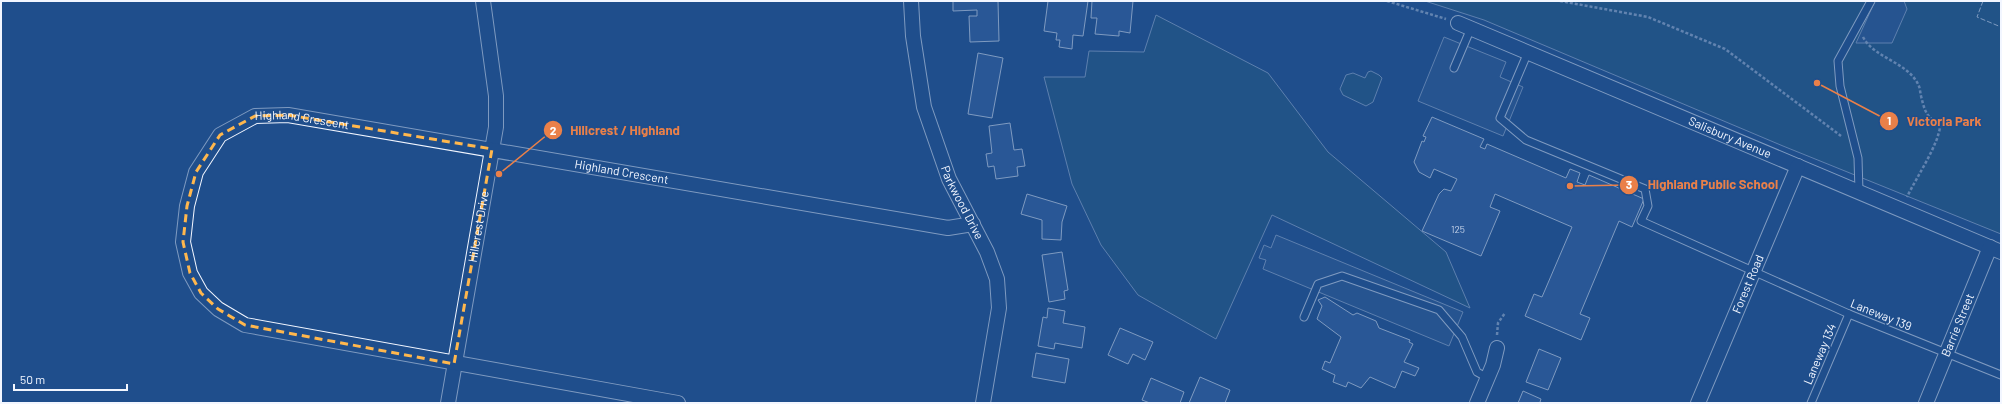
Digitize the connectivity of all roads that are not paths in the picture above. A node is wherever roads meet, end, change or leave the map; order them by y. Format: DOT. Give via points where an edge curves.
graph roads {
  1 [pos="483,1"];
  2 [pos="911,1"];
  3 [pos="1870,1"];
  4 [pos="1458,23"];
  5 [pos="1471,28"];
  6 [pos="1528,52"];
  7 [pos="1454,68"];
  8 [pos="492,149"];
  9 [pos="1798,166"];
  10 [pos="1860,192"];
  11 [pos="973,224"];
  12 [pos="1995,250"];
  13 [pos="1753,272"];
  14 [pos="1849,314"];
  15 [pos="1304,317"];
  16 [pos="1497,348"];
  17 [pos="1947,353"];
  18 [pos="454,364"];
  19 [pos="2001,376"];
  20 [pos="1488,378"];
  21 [pos="448,403"];
  22 [pos="678,403"];
  23 [pos="983,403"];
  24 [pos="1477,403"];
  25 [pos="1698,403"];
  26 [pos="1811,403"];
  27 [pos="1926,403"];
  1 -- 8 [label="street, Hillcrest Drive" via="496,108"];
  2 -- 11 [label="street, Parkwood Drive" via="913,36 924,108 950,179"];
  3 -- 10 [label="lane" via="1838,61 1840,86 1858,158"];
  4 -- 5 [label="street, Salisbury Avenue"];
  5 -- 6 [label="street, Salisbury Avenue"];
  5 -- 7 [label="lane"];
  6 -- 9 [label="street, Salisbury Avenue"];
  6 -- 13 [label="lane, Laneway 139" via="1500,118 1526,140 1644,190 1648,206 1641,221"];
  8 -- 11 [label="street, Highland Crescent" via="948,228"];
  8 -- 18 [label="street, Hillcrest Drive"];
  8 -- 18 [label="street, Highland Crescent" via="288,115 255,116 220,135 196,172 187,206 183,242 190,273 201,294 218,309 245,325"];
  9 -- 10 [label="street, Salisbury Avenue"];
  9 -- 13 [label="street, Forest Road"];
  10 -- 12 [label="street, Salisbury Avenue"];
  11 -- 23 [label="street, Parkwood Drive" via="997,279 999,308"];
  12 -- 17 [label="street, Barrie Street"];
  13 -- 14 [label="lane, Laneway 139"];
  13 -- 25 [label="street, Forest Road"];
  14 -- 17 [label="lane, Laneway 139"];
  14 -- 26 [label="lane, Laneway 134"];
  15 -- 20 [label="lane" via="1318,284 1342,276 1439,310 1462,338 1477,372"];
  16 -- 20 [label="street"];
  17 -- 19 [label="lane, Laneway 139"];
  17 -- 27 [label="street, Barrie Street"];
  18 -- 21 [label="street, Hillcrest Drive"];
  18 -- 22 [label="street, Highland Crescent"];
  20 -- 24 [label="street"];
}
